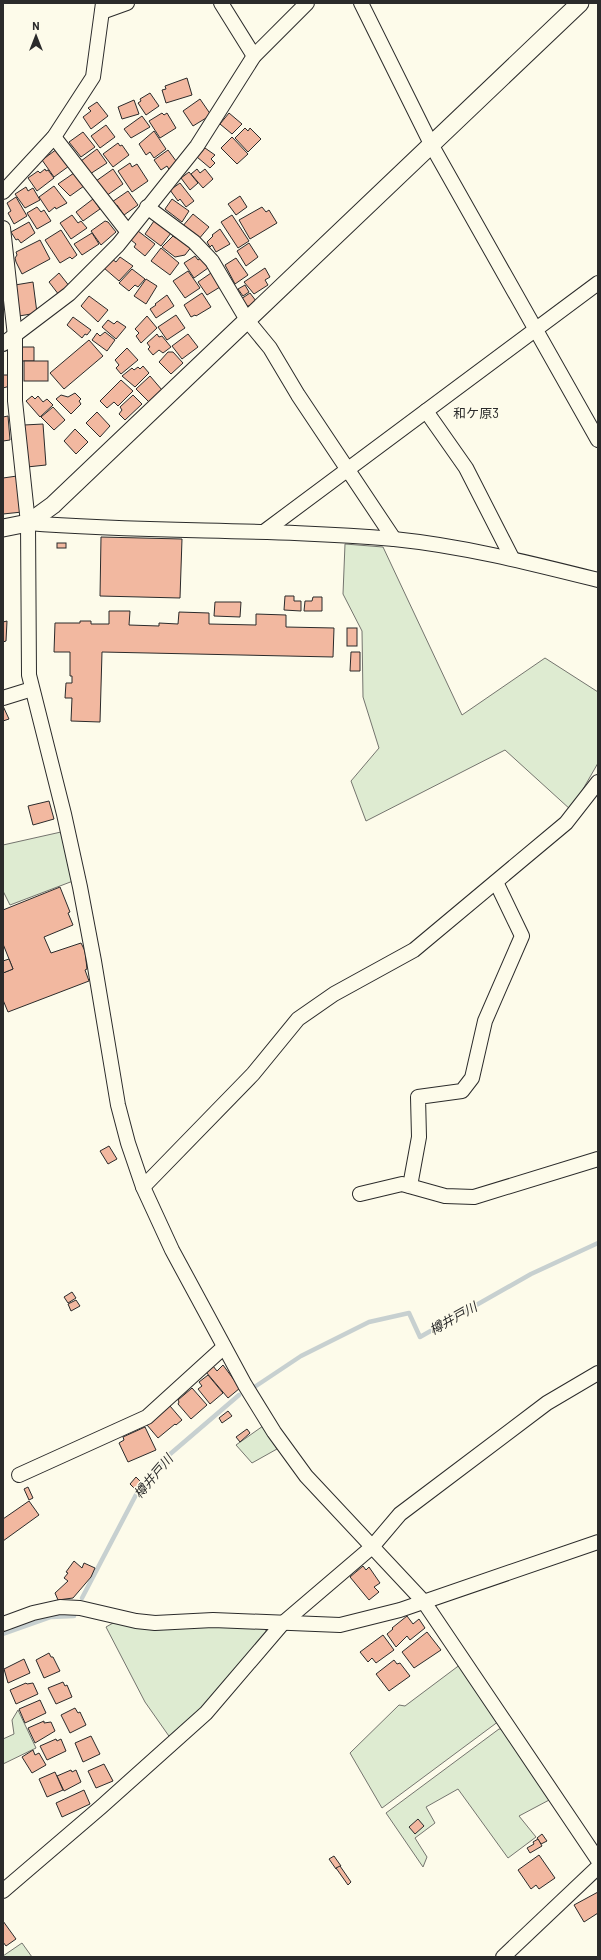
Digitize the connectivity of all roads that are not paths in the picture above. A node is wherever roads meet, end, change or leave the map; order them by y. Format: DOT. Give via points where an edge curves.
graph roads {
  1 [pos="127,3"];
  2 [pos="222,3"];
  3 [pos="307,3"];
  4 [pos="361,3"];
  5 [pos="580,3"];
  6 [pos="103,7"];
  7 [pos="254,56"];
  8 [pos="54,137"];
  9 [pos="432,146"];
  10 [pos="3,192"];
  11 [pos="147,207"];
  12 [pos="3,228"];
  13 [pos="127,231"];
  14 [pos="598,283"];
  15 [pos="247,320"];
  16 [pos="537,329"];
  17 [pos="15,336"];
  18 [pos="3,344"];
  19 [pos="426,411"];
  20 [pos="598,440"];
  21 [pos="347,470"];
  22 [pos="28,523"];
  23 [pos="3,528"];
  24 [pos="265,531"];
  25 [pos="394,539"];
  26 [pos="512,558"];
  27 [pos="598,580"];
  28 [pos="32,689"];
  29 [pos="3,698"];
  30 [pos="598,782"];
  31 [pos="496,882"];
  32 [pos="598,1159"];
  33 [pos="410,1186"];
  34 [pos="143,1187"];
  35 [pos="360,1194"];
  36 [pos="224,1348"];
  37 [pos="598,1374"];
  38 [pos="19,1475"];
  39 [pos="598,1542"];
  40 [pos="372,1547"];
  41 [pos="424,1602"];
  42 [pos="283,1622"];
  43 [pos="3,1624"];
  44 [pos="598,1860"];
  45 [pos="598,1867"];
  46 [pos="3,1891"];
  47 [pos="503,1957"];
  1 -- 6 [label="street"];
  2 -- 7 [label="street"];
  3 -- 7 [label="street"];
  4 -- 9 [label="street"];
  5 -- 9 [label="street"];
  6 -- 8 [label="street" via="93,77"];
  7 -- 11 [label="street" via="197,146"];
  8 -- 10 [label="street"];
  8 -- 13 [label="street"];
  9 -- 15 [label="street"];
  9 -- 16 [label="street"];
  11 -- 13 [label="street"];
  11 -- 15 [label="street" via="194,242 212,261"];
  12 -- 17 [label="street"];
  13 -- 17 [label="street" via="118,245 69,294"];
  14 -- 16 [label="street"];
  15 -- 21 [label="street" via="270,348"];
  15 -- 22 [label="street" via="52,505"];
  16 -- 19 [label="street"];
  16 -- 20 [label="street"];
  17 -- 18 [label="street"];
  17 -- 22 [label="street" via="15,401"];
  19 -- 21 [label="street"];
  19 -- 26 [label="street" via="466,468"];
  21 -- 24 [label="street"];
  21 -- 25 [label="street"];
  22 -- 23 [label="street"];
  22 -- 24 [label="street"];
  22 -- 28 [label="street" via="29,675"];
  24 -- 25 [label="street"];
  25 -- 26 [label="street"];
  26 -- 27 [label="street"];
  28 -- 29 [label="street"];
  28 -- 34 [label="street" via="80,887 118,1105"];
  30 -- 31 [label="street" via="566,823"];
  31 -- 33 [label="street" via="522,936 485,1020 472,1078 462,1091 418,1096 419,1137"];
  31 -- 34 [label="street" via="414,950 334,994 298,1019 253,1074"];
  32 -- 33 [label="street" via="474,1197 445,1196"];
  33 -- 35 [label="street" via="402,1184"];
  34 -- 36 [label="street" via="172,1250"];
  36 -- 38 [label="street" via="147,1417"];
  36 -- 40 [label="street" via="245,1386 306,1476"];
  37 -- 40 [label="street" via="547,1403 400,1514"];
  39 -- 41 [label="street"];
  40 -- 41 [label="street"];
  40 -- 42 [label="street"];
  41 -- 42 [label="street" via="340,1625"];
  41 -- 44 [label="street"];
  42 -- 43 [label="street" via="136,1621 80,1608 60,1607"];
  42 -- 46 [label="street" via="206,1713"];
  45 -- 47 [label="street"];
}
